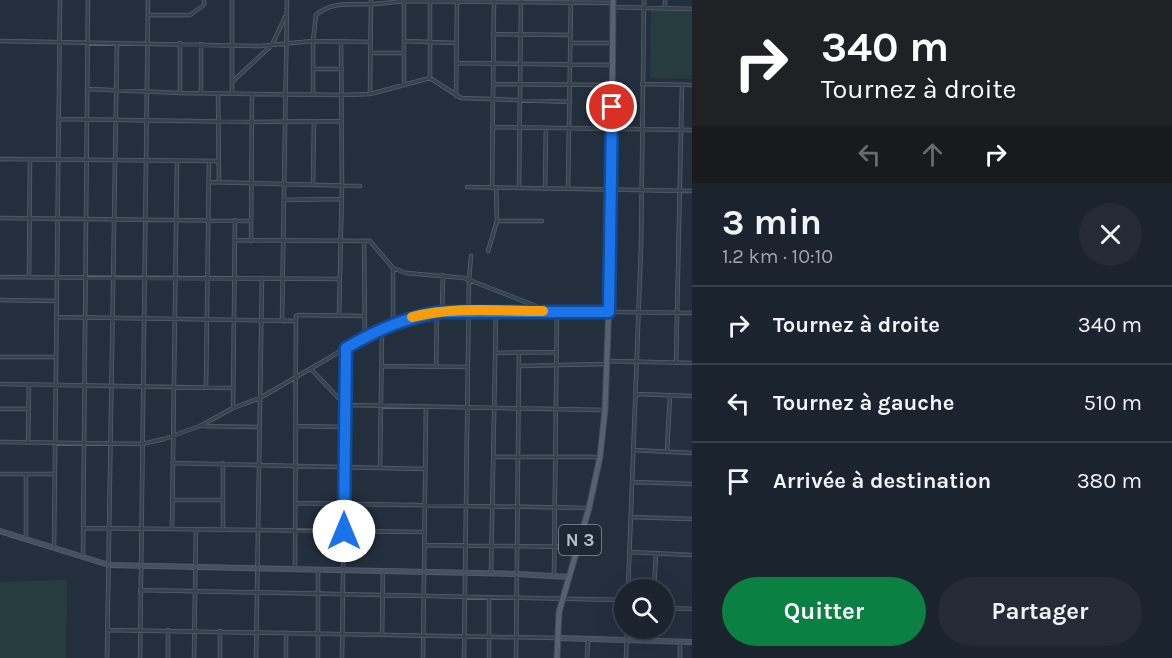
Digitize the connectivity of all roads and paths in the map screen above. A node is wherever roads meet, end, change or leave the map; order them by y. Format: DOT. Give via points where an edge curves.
graph roads {
  1 [pos="60,0"];
  2 [pos="88,0"];
  3 [pos="148,0"];
  4 [pos="204,0"];
  5 [pos="232,0"];
  6 [pos="287,0"];
  7 [pos="331,0"];
  8 [pos="404,0"];
  9 [pos="644,0"];
  10 [pos="665,0"];
  11 [pos="430,1"];
  12 [pos="457,1"];
  13 [pos="494,1"];
  14 [pos="521,1"];
  15 [pos="547,1"];
  16 [pos="572,1"];
  17 [pos="341,2"];
  18 [pos="371,2"];
  19 [pos="613,4"];
  20 [pos="332,6"];
  21 [pos="644,8"];
  22 [pos="665,8"];
  23 [pos="692,9"];
  24 [pos="286,14"];
  25 [pos="148,15"];
  26 [pos="493,34"];
  27 [pos="520,34"];
  28 [pos="571,35"];
  29 [pos="0,41"];
  30 [pos="313,41"];
  31 [pos="88,42"];
  32 [pos="341,42"];
  33 [pos="371,42"];
  34 [pos="404,42"];
  35 [pos="430,42"];
  36 [pos="60,43"];
  37 [pos="117,43"];
  38 [pos="147,43"];
  39 [pos="180,43"];
  40 [pos="456,43"];
  41 [pos="571,43"];
  42 [pos="612,43"];
  43 [pos="201,44"];
  44 [pos="232,44"];
  45 [pos="285,44"];
  46 [pos="272,45"];
  47 [pos="371,53"];
  48 [pos="404,53"];
  49 [pos="456,63"];
  50 [pos="493,63"];
  51 [pos="520,64"];
  52 [pos="570,64"];
  53 [pos="612,65"];
  54 [pos="313,69"];
  55 [pos="342,69"];
  56 [pos="430,78"];
  57 [pos="232,82"];
  58 [pos="493,84"];
  59 [pos="520,84"];
  60 [pos="642,84"];
  61 [pos="404,85"];
  62 [pos="570,85"];
  63 [pos="612,85"];
  64 [pos="682,85"];
  65 [pos="692,85"];
  66 [pos="87,89"];
  67 [pos="115,89"];
  68 [pos="147,93"];
  69 [pos="180,93"];
  70 [pos="201,94"];
  71 [pos="219,94"];
  72 [pos="232,94"];
  73 [pos="252,94"];
  74 [pos="370,94"];
  75 [pos="284,95"];
  76 [pos="313,95"];
  77 [pos="342,95"];
  78 [pos="456,96"];
  79 [pos="493,99"];
  80 [pos="520,100"];
  81 [pos="570,102"];
  82 [pos="59,119"];
  83 [pos="115,119"];
  84 [pos="87,120"];
  85 [pos="146,120"];
  86 [pos="219,121"];
  87 [pos="342,121"];
  88 [pos="252,122"];
  89 [pos="284,122"];
  90 [pos="314,122"];
  91 [pos="492,127"];
  92 [pos="519,127"];
  93 [pos="546,128"];
  94 [pos="569,128"];
  95 [pos="611,129"];
  96 [pos="641,129"];
  97 [pos="681,130"];
  98 [pos="692,130"];
  99 [pos="0,159"];
  100 [pos="30,159"];
  101 [pos="58,160"];
  102 [pos="87,160"];
  103 [pos="114,160"];
  104 [pos="146,160"];
  105 [pos="177,161"];
  106 [pos="209,161"];
  107 [pos="219,161"];
  108 [pos="209,182"];
  109 [pos="219,182"];
  110 [pos="251,182"];
  111 [pos="284,183"];
  112 [pos="313,183"];
  113 [pos="342,185"];
  114 [pos="360,186"];
  115 [pos="467,187"];
  116 [pos="494,188"];
  117 [pos="519,188"];
  118 [pos="545,189"];
  119 [pos="568,189"];
  120 [pos="611,190"];
  121 [pos="640,190"];
  122 [pos="680,191"];
  123 [pos="692,191"];
  124 [pos="342,199"];
  125 [pos="283,200"];
  126 [pos="0,218"];
  127 [pos="30,218"];
  128 [pos="86,218"];
  129 [pos="114,218"];
  130 [pos="58,219"];
  131 [pos="145,219"];
  132 [pos="176,220"];
  133 [pos="209,220"];
  134 [pos="235,220"];
  135 [pos="251,221"];
  136 [pos="497,221"];
  137 [pos="542,221"];
  138 [pos="235,240"];
  139 [pos="283,240"];
  140 [pos="341,240"];
  141 [pos="251,241"];
  142 [pos="364,241"];
  143 [pos="488,250"];
  144 [pos="471,256"];
  145 [pos="393,268"];
  146 [pos="0,276"];
  147 [pos="443,276"];
  148 [pos="29,277"];
  149 [pos="57,277"];
  150 [pos="86,277"];
  151 [pos="113,277"];
  152 [pos="144,277"];
  153 [pos="176,278"];
  154 [pos="208,278"];
  155 [pos="234,278"];
  156 [pos="262,278"];
  157 [pos="283,278"];
  158 [pos="340,279"];
  159 [pos="469,280"];
  160 [pos="0,300"];
  161 [pos="57,301"];
  162 [pos="468,310"];
  163 [pos="496,311"];
  164 [pos="549,311"];
  165 [pos="557,311"];
  166 [pos="442,312"];
  167 [pos="609,312"];
  168 [pos="638,312"];
  169 [pos="436,313"];
  170 [pos="677,313"];
  171 [pos="692,314"];
  172 [pos="364,315"];
  173 [pos="339,316"];
  174 [pos="57,317"];
  175 [pos="85,318"];
  176 [pos="112,318"];
  177 [pos="144,319"];
  178 [pos="175,319"];
  179 [pos="207,320"];
  180 [pos="234,320"];
  181 [pos="261,320"];
  182 [pos="282,321"];
  183 [pos="296,321"];
  184 [pos="393,324"];
  185 [pos="382,328"];
  186 [pos="365,337"];
  187 [pos="346,348"];
  188 [pos="519,352"];
  189 [pos="557,352"];
  190 [pos="495,353"];
  191 [pos="0,357"];
  192 [pos="56,357"];
  193 [pos="637,362"];
  194 [pos="608,363"];
  195 [pos="676,363"];
  196 [pos="692,363"];
  197 [pos="381,366"];
  198 [pos="519,366"];
  199 [pos="556,366"];
  200 [pos="436,367"];
  201 [pos="468,367"];
  202 [pos="311,369"];
  203 [pos="296,377"];
  204 [pos="0,384"];
  205 [pos="29,385"];
  206 [pos="56,385"];
  207 [pos="84,386"];
  208 [pos="111,386"];
  209 [pos="143,386"];
  210 [pos="174,387"];
  211 [pos="206,387"];
  212 [pos="233,388"];
  213 [pos="636,394"];
  214 [pos="670,395"];
  215 [pos="692,396"];
  216 [pos="260,398"];
  217 [pos="381,404"];
  218 [pos="345,405"];
  219 [pos="426,406"];
  220 [pos="467,407"];
  221 [pos="233,408"];
  222 [pos="494,408"];
  223 [pos="519,408"];
  224 [pos="0,409"];
  225 [pos="28,409"];
  226 [pos="556,410"];
  227 [pos="605,410"];
  228 [pos="200,426"];
  229 [pos="296,426"];
  230 [pos="259,427"];
  231 [pos="345,427"];
  232 [pos="173,436"];
  233 [pos="0,442"];
  234 [pos="28,442"];
  235 [pos="55,442"];
  236 [pos="84,443"];
  237 [pos="110,443"];
  238 [pos="142,444"];
  239 [pos="633,450"];
  240 [pos="668,452"];
  241 [pos="692,453"];
  242 [pos="494,458"];
  243 [pos="519,458"];
  244 [pos="555,458"];
  245 [pos="600,458"];
  246 [pos="173,463"];
  247 [pos="223,463"];
  248 [pos="259,464"];
  249 [pos="296,465"];
  250 [pos="345,466"];
  251 [pos="380,467"];
  252 [pos="425,469"];
  253 [pos="0,474"];
  254 [pos="26,474"];
  255 [pos="55,474"];
  256 [pos="632,482"];
  257 [pos="692,484"];
  258 [pos="172,500"];
  259 [pos="223,500"];
  260 [pos="296,503"];
  261 [pos="344,504"];
  262 [pos="425,505"];
  263 [pos="466,506"];
  264 [pos="493,507"];
  265 [pos="518,507"];
  266 [pos="555,508"];
  267 [pos="589,508"];
  268 [pos="631,517"];
  269 [pos="692,519"];
  270 [pos="83,528"];
  271 [pos="109,529"];
  272 [pos="141,529"];
  273 [pos="172,529"];
  274 [pos="196,530"];
  275 [pos="223,530"];
  276 [pos="258,530"];
  277 [pos="0,531"];
  278 [pos="296,531"];
  279 [pos="344,531"];
  280 [pos="424,532"];
  281 [pos="26,539"];
  282 [pos="424,545"];
  283 [pos="466,545"];
  284 [pos="492,545"];
  285 [pos="517,545"];
  286 [pos="555,546"];
  287 [pos="578,547"];
  288 [pos="54,548"];
  289 [pos="629,552"];
  290 [pos="656,553"];
  291 [pos="692,555"];
  292 [pos="83,557"];
  293 [pos="109,565"];
  294 [pos="140,566"];
  295 [pos="195,567"];
  296 [pos="257,568"];
  297 [pos="295,569"];
  298 [pos="318,569"];
  299 [pos="343,570"];
  300 [pos="383,571"];
  301 [pos="424,572"];
  302 [pos="465,573"];
  303 [pos="491,573"];
  304 [pos="517,574"];
  305 [pos="554,576"];
  306 [pos="569,577"];
  307 [pos="628,579"];
  308 [pos="655,579"];
  309 [pos="140,590"];
  310 [pos="195,591"];
  311 [pos="257,592"];
  312 [pos="318,594"];
  313 [pos="343,594"];
  314 [pos="383,595"];
  315 [pos="424,596"];
  316 [pos="465,596"];
  317 [pos="489,596"];
  318 [pos="517,596"];
  319 [pos="563,598"];
  320 [pos="614,600"];
  321 [pos="674,608"];
  322 [pos="692,609"];
  323 [pos="108,630"];
  324 [pos="140,630"];
  325 [pos="168,630"];
  326 [pos="194,631"];
  327 [pos="220,631"];
  328 [pos="256,632"];
  329 [pos="286,632"];
  330 [pos="318,633"];
  331 [pos="342,633"];
  332 [pos="382,634"];
  333 [pos="423,635"];
  334 [pos="465,635"];
  335 [pos="489,636"];
  336 [pos="516,636"];
  337 [pos="558,638"];
  338 [pos="588,639"];
  339 [pos="614,639"];
  340 [pos="627,639"];
  341 [pos="680,641"];
  342 [pos="692,642"];
  343 [pos="107,658"];
  344 [pos="140,658"];
  345 [pos="168,658"];
  346 [pos="194,658"];
  347 [pos="220,658"];
  348 [pos="256,658"];
  349 [pos="286,658"];
  350 [pos="318,658"];
  351 [pos="342,658"];
  352 [pos="423,658"];
  353 [pos="464,658"];
  354 [pos="489,658"];
  355 [pos="516,658"];
  356 [pos="557,658"];
  357 [pos="587,658"];
  358 [pos="626,658"];
  359 [pos="680,658"];
  1 -- 36 [label="street"];
  2 -- 31 [label="street"];
  3 -- 25 [label="street"];
  4 -- 25 [label="street" via="204,5 190,15"];
  5 -- 44 [label="street"];
  6 -- 24 [label="street"];
  7 -- 20 [label="street"];
  8 -- 11 [label="street"];
  8 -- 18 [label="street"];
  8 -- 34 [label="street"];
  9 -- 21 [label="street"];
  10 -- 22 [label="street"];
  11 -- 12 [label="street"];
  11 -- 35 [label="street"];
  12 -- 13 [label="street"];
  12 -- 40 [label="street"];
  13 -- 14 [label="street"];
  13 -- 26 [label="street"];
  14 -- 15 [label="street"];
  14 -- 27 [label="street"];
  15 -- 16 [label="street"];
  16 -- 19 [label="street"];
  16 -- 28 [label="street"];
  17 -- 18 [label="street"];
  17 -- 20 [label="street"];
  18 -- 33 [label="street"];
  19 -- 21 [label="street"];
  19 -- 42 [label="main road, N 3"];
  20 -- 30 [label="street" via="316,15"];
  21 -- 22 [label="street"];
  21 -- 60 [label="street"];
  22 -- 23 [label="street"];
  24 -- 45 [label="street"];
  24 -- 46 [label="street"];
  25 -- 38 [label="street"];
  26 -- 27 [label="street"];
  26 -- 50 [label="street"];
  27 -- 28 [label="street"];
  27 -- 51 [label="street"];
  28 -- 41 [label="street"];
  29 -- 36 [label="street"];
  30 -- 32 [label="street"];
  30 -- 45 [label="street"];
  30 -- 54 [label="street"];
  31 -- 36 [label="street"];
  31 -- 37 [label="street"];
  31 -- 66 [label="street"];
  32 -- 33 [label="street"];
  32 -- 55 [label="street"];
  33 -- 47 [label="street"];
  34 -- 35 [label="street"];
  34 -- 48 [label="street"];
  35 -- 40 [label="street"];
  35 -- 56 [label="street"];
  36 -- 82 [label="street"];
  37 -- 38 [label="street"];
  37 -- 67 [label="street"];
  38 -- 39 [label="street"];
  38 -- 68 [label="street"];
  39 -- 43 [label="street"];
  39 -- 69 [label="street"];
  40 -- 49 [label="street"];
  41 -- 42 [label="street"];
  41 -- 52 [label="street"];
  42 -- 53 [label="main road, N 3"];
  43 -- 44 [label="street"];
  43 -- 70 [label="street"];
  44 -- 46 [label="street"];
  44 -- 57 [label="street"];
  45 -- 46 [label="street"];
  45 -- 75 [label="street"];
  46 -- 57 [label="street"];
  47 -- 48 [label="street"];
  47 -- 74 [label="street"];
  48 -- 61 [label="street"];
  49 -- 50 [label="street"];
  49 -- 78 [label="street"];
  50 -- 51 [label="street"];
  50 -- 58 [label="street"];
  51 -- 52 [label="street"];
  51 -- 59 [label="street"];
  52 -- 53 [label="street"];
  52 -- 62 [label="street"];
  53 -- 63 [label="main road, N 3"];
  54 -- 55 [label="street"];
  54 -- 76 [label="street"];
  55 -- 77 [label="street"];
  56 -- 61 [label="street"];
  56 -- 78 [label="street"];
  57 -- 72 [label="street"];
  58 -- 59 [label="street"];
  58 -- 79 [label="street"];
  59 -- 62 [label="street"];
  59 -- 80 [label="street"];
  60 -- 64 [label="street"];
  60 -- 96 [label="street"];
  61 -- 74 [label="street"];
  62 -- 63 [label="street"];
  62 -- 81 [label="street"];
  63 -- 95 [label="main road, N 3"];
  64 -- 65 [label="street"];
  64 -- 97 [label="street"];
  66 -- 67 [label="street"];
  66 -- 84 [label="street"];
  67 -- 68 [label="street"];
  67 -- 83 [label="street"];
  68 -- 69 [label="street"];
  68 -- 85 [label="street"];
  69 -- 70 [label="street"];
  70 -- 71 [label="street"];
  71 -- 72 [label="street"];
  71 -- 86 [label="street"];
  72 -- 73 [label="street"];
  73 -- 75 [label="street"];
  73 -- 88 [label="street"];
  74 -- 77 [label="street"];
  75 -- 76 [label="street"];
  75 -- 89 [label="street"];
  76 -- 77 [label="street"];
  77 -- 87 [label="street"];
  78 -- 79 [label="street"];
  79 -- 80 [label="street"];
  79 -- 91 [label="street"];
  80 -- 81 [label="street"];
  80 -- 92 [label="street"];
  81 -- 94 [label="street"];
  82 -- 84 [label="street"];
  82 -- 101 [label="street"];
  83 -- 84 [label="street"];
  83 -- 85 [label="street"];
  83 -- 103 [label="street"];
  84 -- 102 [label="street"];
  85 -- 86 [label="street"];
  85 -- 104 [label="street"];
  86 -- 88 [label="street"];
  86 -- 107 [label="street"];
  87 -- 90 [label="street"];
  87 -- 113 [label="street"];
  88 -- 89 [label="street"];
  88 -- 110 [label="street"];
  89 -- 90 [label="street"];
  89 -- 111 [label="street"];
  90 -- 112 [label="street"];
  91 -- 92 [label="street"];
  91 -- 116 [label="street"];
  92 -- 93 [label="street"];
  92 -- 117 [label="street"];
  93 -- 94 [label="street"];
  93 -- 118 [label="street"];
  94 -- 95 [label="street"];
  94 -- 119 [label="street"];
  95 -- 96 [label="street"];
  95 -- 120 [label="main road, N 3"];
  96 -- 97 [label="street"];
  96 -- 121 [label="street"];
  97 -- 98 [label="street"];
  97 -- 122 [label="street"];
  99 -- 100 [label="street"];
  100 -- 101 [label="street"];
  100 -- 127 [label="street"];
  101 -- 102 [label="street"];
  101 -- 130 [label="street"];
  102 -- 103 [label="street"];
  102 -- 128 [label="street"];
  103 -- 104 [label="street"];
  103 -- 129 [label="street"];
  104 -- 105 [label="street"];
  104 -- 131 [label="street"];
  105 -- 106 [label="street"];
  105 -- 132 [label="street"];
  106 -- 107 [label="street"];
  106 -- 108 [label="street"];
  107 -- 109 [label="street"];
  108 -- 109 [label="street"];
  108 -- 133 [label="street"];
  109 -- 110 [label="street"];
  110 -- 111 [label="street"];
  110 -- 135 [label="street"];
  111 -- 112 [label="street"];
  111 -- 125 [label="street"];
  112 -- 113 [label="street"];
  113 -- 114 [label="street"];
  113 -- 124 [label="street"];
  115 -- 116 [label="street"];
  116 -- 117 [label="street"];
  116 -- 136 [label="street"];
  117 -- 118 [label="street"];
  118 -- 119 [label="street"];
  119 -- 120 [label="street"];
  120 -- 121 [label="street"];
  120 -- 167 [label="main road, N 3"];
  121 -- 122 [label="street"];
  121 -- 168 [label="street"];
  122 -- 123 [label="street"];
  122 -- 170 [label="street"];
  124 -- 125 [label="street"];
  124 -- 140 [label="street"];
  125 -- 139 [label="street"];
  126 -- 127 [label="street"];
  127 -- 130 [label="street"];
  127 -- 148 [label="street"];
  128 -- 129 [label="street"];
  128 -- 130 [label="street"];
  128 -- 150 [label="street"];
  129 -- 131 [label="street"];
  129 -- 151 [label="street"];
  130 -- 149 [label="street"];
  131 -- 132 [label="street"];
  131 -- 152 [label="street"];
  132 -- 133 [label="street"];
  132 -- 153 [label="street"];
  133 -- 134 [label="street"];
  133 -- 154 [label="street"];
  134 -- 135 [label="street"];
  134 -- 138 [label="street"];
  135 -- 141 [label="street"];
  136 -- 137 [label="street"];
  136 -- 143 [label="street"];
  138 -- 141 [label="street"];
  138 -- 155 [label="street"];
  139 -- 140 [label="street"];
  139 -- 141 [label="street"];
  139 -- 157 [label="street"];
  140 -- 142 [label="street"];
  140 -- 158 [label="street"];
  142 -- 145 [label="street" via="373,242"];
  142 -- 172 [label="street"];
  144 -- 159 [label="street"];
  145 -- 147 [label="street"];
  145 -- 184 [label="street"];
  146 -- 148 [label="street"];
  147 -- 159 [label="street"];
  147 -- 166 [label="street"];
  148 -- 149 [label="street"];
  149 -- 150 [label="street"];
  149 -- 161 [label="street"];
  150 -- 151 [label="street"];
  150 -- 175 [label="street"];
  151 -- 152 [label="street"];
  151 -- 176 [label="street"];
  152 -- 153 [label="street"];
  152 -- 177 [label="street"];
  153 -- 154 [label="street"];
  153 -- 178 [label="street"];
  154 -- 155 [label="street"];
  154 -- 179 [label="street"];
  155 -- 156 [label="street"];
  155 -- 180 [label="street"];
  156 -- 157 [label="street"];
  156 -- 181 [label="street"];
  157 -- 158 [label="street"];
  157 -- 182 [label="street"];
  158 -- 173 [label="street"];
  159 -- 162 [label="street"];
  159 -- 164 [label="street"];
  160 -- 161 [label="street"];
  161 -- 174 [label="street"];
  162 -- 163 [label="street"];
  162 -- 166 [label="street"];
  162 -- 201 [label="street"];
  163 -- 164 [label="street"];
  163 -- 190 [label="street"];
  164 -- 165 [label="street"];
  165 -- 167 [label="street"];
  165 -- 189 [label="street"];
  166 -- 169 [label="street"];
  167 -- 168 [label="street"];
  167 -- 194 [label="main road, N 3"];
  168 -- 170 [label="street"];
  168 -- 193 [label="street"];
  169 -- 184 [label="street"];
  169 -- 200 [label="street"];
  170 -- 171 [label="street"];
  170 -- 195 [label="street"];
  172 -- 173 [label="street"];
  172 -- 186 [label="street"];
  173 -- 183 [label="street" via="298,315"];
  174 -- 175 [label="street"];
  174 -- 192 [label="street"];
  175 -- 176 [label="street"];
  175 -- 207 [label="street"];
  176 -- 177 [label="street"];
  176 -- 208 [label="street"];
  177 -- 178 [label="street"];
  177 -- 209 [label="street"];
  178 -- 179 [label="street"];
  178 -- 210 [label="street"];
  179 -- 180 [label="street"];
  179 -- 211 [label="street"];
  180 -- 181 [label="street"];
  180 -- 212 [label="street"];
  181 -- 182 [label="street"];
  181 -- 216 [label="street"];
  182 -- 183 [label="street"];
  183 -- 203 [label="street"];
  184 -- 185 [label="street"];
  185 -- 186 [label="street"];
  185 -- 197 [label="street"];
  186 -- 187 [label="street"];
  187 -- 202 [label="street"];
  187 -- 218 [label="street"];
  188 -- 189 [label="street"];
  188 -- 190 [label="street"];
  188 -- 198 [label="street"];
  189 -- 199 [label="street"];
  190 -- 222 [label="street"];
  191 -- 192 [label="street"];
  192 -- 206 [label="street"];
  193 -- 194 [label="street"];
  193 -- 195 [label="street"];
  193 -- 213 [label="street"];
  194 -- 199 [label="street"];
  194 -- 227 [label="main road, N 3"];
  195 -- 196 [label="street"];
  197 -- 200 [label="street"];
  197 -- 217 [label="street"];
  198 -- 199 [label="street"];
  198 -- 223 [label="street"];
  199 -- 226 [label="street"];
  200 -- 201 [label="street"];
  201 -- 220 [label="street"];
  202 -- 203 [label="street"];
  202 -- 218 [label="street"];
  203 -- 216 [label="street"];
  203 -- 229 [label="street"];
  204 -- 205 [label="street"];
  205 -- 206 [label="street"];
  205 -- 225 [label="street"];
  206 -- 207 [label="street"];
  206 -- 235 [label="street"];
  207 -- 208 [label="street"];
  207 -- 236 [label="street"];
  208 -- 209 [label="street"];
  208 -- 237 [label="street"];
  209 -- 210 [label="street"];
  209 -- 238 [label="street"];
  210 -- 211 [label="street"];
  210 -- 232 [label="street"];
  211 -- 212 [label="street"];
  212 -- 221 [label="street"];
  213 -- 214 [label="street"];
  213 -- 239 [label="street"];
  214 -- 215 [label="street"];
  214 -- 240 [label="street"];
  216 -- 221 [label="street"];
  216 -- 230 [label="street"];
  217 -- 218 [label="street"];
  217 -- 219 [label="street"];
  217 -- 251 [label="street"];
  218 -- 231 [label="street"];
  219 -- 220 [label="street"];
  219 -- 252 [label="street"];
  220 -- 222 [label="street"];
  220 -- 263 [label="street"];
  221 -- 228 [label="street"];
  222 -- 223 [label="street"];
  222 -- 242 [label="street"];
  223 -- 226 [label="street"];
  223 -- 243 [label="street"];
  224 -- 225 [label="street"];
  225 -- 234 [label="street"];
  226 -- 227 [label="street"];
  226 -- 244 [label="street"];
  227 -- 245 [label="main road, N 3"];
  228 -- 230 [label="street"];
  228 -- 232 [label="street"];
  229 -- 231 [label="street"];
  229 -- 249 [label="street"];
  230 -- 248 [label="street"];
  231 -- 250 [label="street"];
  232 -- 238 [label="street"];
  232 -- 246 [label="street"];
  233 -- 234 [label="street"];
  234 -- 235 [label="street"];
  235 -- 236 [label="street"];
  235 -- 255 [label="street"];
  236 -- 237 [label="street"];
  236 -- 270 [label="street"];
  237 -- 238 [label="street"];
  237 -- 271 [label="street"];
  238 -- 272 [label="street"];
  239 -- 240 [label="street"];
  239 -- 256 [label="street"];
  240 -- 241 [label="street"];
  242 -- 243 [label="street"];
  242 -- 264 [label="street"];
  243 -- 244 [label="street"];
  243 -- 265 [label="street"];
  244 -- 245 [label="street"];
  244 -- 266 [label="street"];
  245 -- 267 [label="main road, N 3"];
  246 -- 247 [label="street"];
  246 -- 258 [label="street"];
  247 -- 248 [label="street"];
  247 -- 259 [label="street"];
  248 -- 249 [label="street"];
  248 -- 276 [label="street"];
  249 -- 250 [label="street"];
  249 -- 260 [label="street"];
  250 -- 251 [label="street"];
  250 -- 261 [label="street"];
  251 -- 252 [label="street"];
  252 -- 262 [label="street"];
  253 -- 254 [label="street"];
  254 -- 255 [label="street"];
  254 -- 281 [label="street"];
  255 -- 288 [label="street"];
  256 -- 257 [label="street"];
  256 -- 268 [label="street"];
  258 -- 259 [label="street"];
  258 -- 273 [label="street"];
  259 -- 275 [label="street"];
  260 -- 261 [label="street"];
  260 -- 278 [label="street"];
  261 -- 262 [label="street"];
  261 -- 279 [label="street"];
  262 -- 263 [label="street"];
  262 -- 280 [label="street"];
  263 -- 264 [label="street"];
  263 -- 283 [label="street"];
  264 -- 265 [label="street"];
  264 -- 284 [label="street"];
  265 -- 266 [label="street"];
  265 -- 285 [label="street"];
  266 -- 267 [label="street"];
  266 -- 286 [label="street"];
  267 -- 287 [label="main road, N 3"];
  268 -- 269 [label="street"];
  268 -- 289 [label="street"];
  270 -- 271 [label="street"];
  270 -- 292 [label="street"];
  271 -- 272 [label="street"];
  271 -- 293 [label="street"];
  272 -- 273 [label="street"];
  272 -- 294 [label="street"];
  273 -- 274 [label="street"];
  274 -- 275 [label="street"];
  274 -- 295 [label="street"];
  275 -- 276 [label="street"];
  276 -- 278 [label="street"];
  276 -- 296 [label="street"];
  277 -- 281 [label="street"];
  278 -- 279 [label="street"];
  278 -- 297 [label="street"];
  279 -- 280 [label="street"];
  279 -- 299 [label="street"];
  280 -- 282 [label="street"];
  281 -- 288 [label="street"];
  282 -- 283 [label="street"];
  282 -- 301 [label="street"];
  283 -- 284 [label="street"];
  283 -- 302 [label="street"];
  284 -- 285 [label="street"];
  284 -- 303 [label="street"];
  285 -- 286 [label="street"];
  285 -- 304 [label="street"];
  286 -- 287 [label="street"];
  286 -- 305 [label="street"];
  287 -- 306 [label="main road, N 3"];
  288 -- 292 [label="street"];
  289 -- 290 [label="street"];
  289 -- 307 [label="street"];
  290 -- 291 [label="street"];
  290 -- 308 [label="street"];
  292 -- 293 [label="street"];
  293 -- 294 [label="street"];
  293 -- 323 [label="street"];
  294 -- 295 [label="street"];
  294 -- 309 [label="street"];
  295 -- 296 [label="street"];
  295 -- 310 [label="street"];
  296 -- 297 [label="street"];
  296 -- 311 [label="street"];
  297 -- 298 [label="street"];
  298 -- 299 [label="street"];
  298 -- 312 [label="street"];
  299 -- 300 [label="street"];
  299 -- 313 [label="street"];
  300 -- 301 [label="street"];
  300 -- 314 [label="street"];
  301 -- 302 [label="street"];
  301 -- 315 [label="street"];
  302 -- 303 [label="street"];
  302 -- 316 [label="street"];
  303 -- 304 [label="street"];
  304 -- 305 [label="street"];
  304 -- 318 [label="street"];
  305 -- 306 [label="street"];
  306 -- 319 [label="main road, N 3"];
  309 -- 310 [label="street"];
  309 -- 324 [label="street"];
  310 -- 311 [label="street"];
  310 -- 326 [label="street"];
  311 -- 312 [label="street"];
  311 -- 328 [label="street"];
  312 -- 313 [label="street"];
  312 -- 330 [label="street"];
  313 -- 314 [label="street"];
  313 -- 331 [label="street"];
  314 -- 315 [label="street"];
  314 -- 332 [label="street"];
  315 -- 316 [label="street"];
  315 -- 333 [label="street"];
  316 -- 317 [label="street"];
  316 -- 334 [label="street"];
  317 -- 318 [label="street"];
  317 -- 335 [label="street"];
  318 -- 319 [label="street"];
  318 -- 336 [label="street"];
  319 -- 320 [label="street"];
  319 -- 337 [label="main road, N 3"];
  321 -- 322 [label="street"];
  323 -- 324 [label="street"];
  323 -- 343 [label="street"];
  324 -- 325 [label="street"];
  324 -- 344 [label="street"];
  325 -- 326 [label="street"];
  325 -- 345 [label="street"];
  326 -- 327 [label="street"];
  326 -- 346 [label="street"];
  327 -- 328 [label="street"];
  327 -- 347 [label="street"];
  328 -- 329 [label="street"];
  328 -- 348 [label="street"];
  329 -- 330 [label="street"];
  329 -- 349 [label="street"];
  330 -- 331 [label="street"];
  330 -- 350 [label="street"];
  331 -- 332 [label="street"];
  331 -- 351 [label="street"];
  332 -- 333 [label="street"];
  333 -- 334 [label="street"];
  333 -- 352 [label="street"];
  334 -- 335 [label="street"];
  334 -- 353 [label="street"];
  335 -- 336 [label="street"];
  335 -- 354 [label="street"];
  336 -- 337 [label="street"];
  336 -- 355 [label="street"];
  337 -- 338 [label="street"];
  337 -- 356 [label="main road, N 3"];
  338 -- 339 [label="street"];
  338 -- 357 [label="street"];
  340 -- 341 [label="street"];
  340 -- 358 [label="street"];
  341 -- 342 [label="street"];
  341 -- 359 [label="street"];
}
